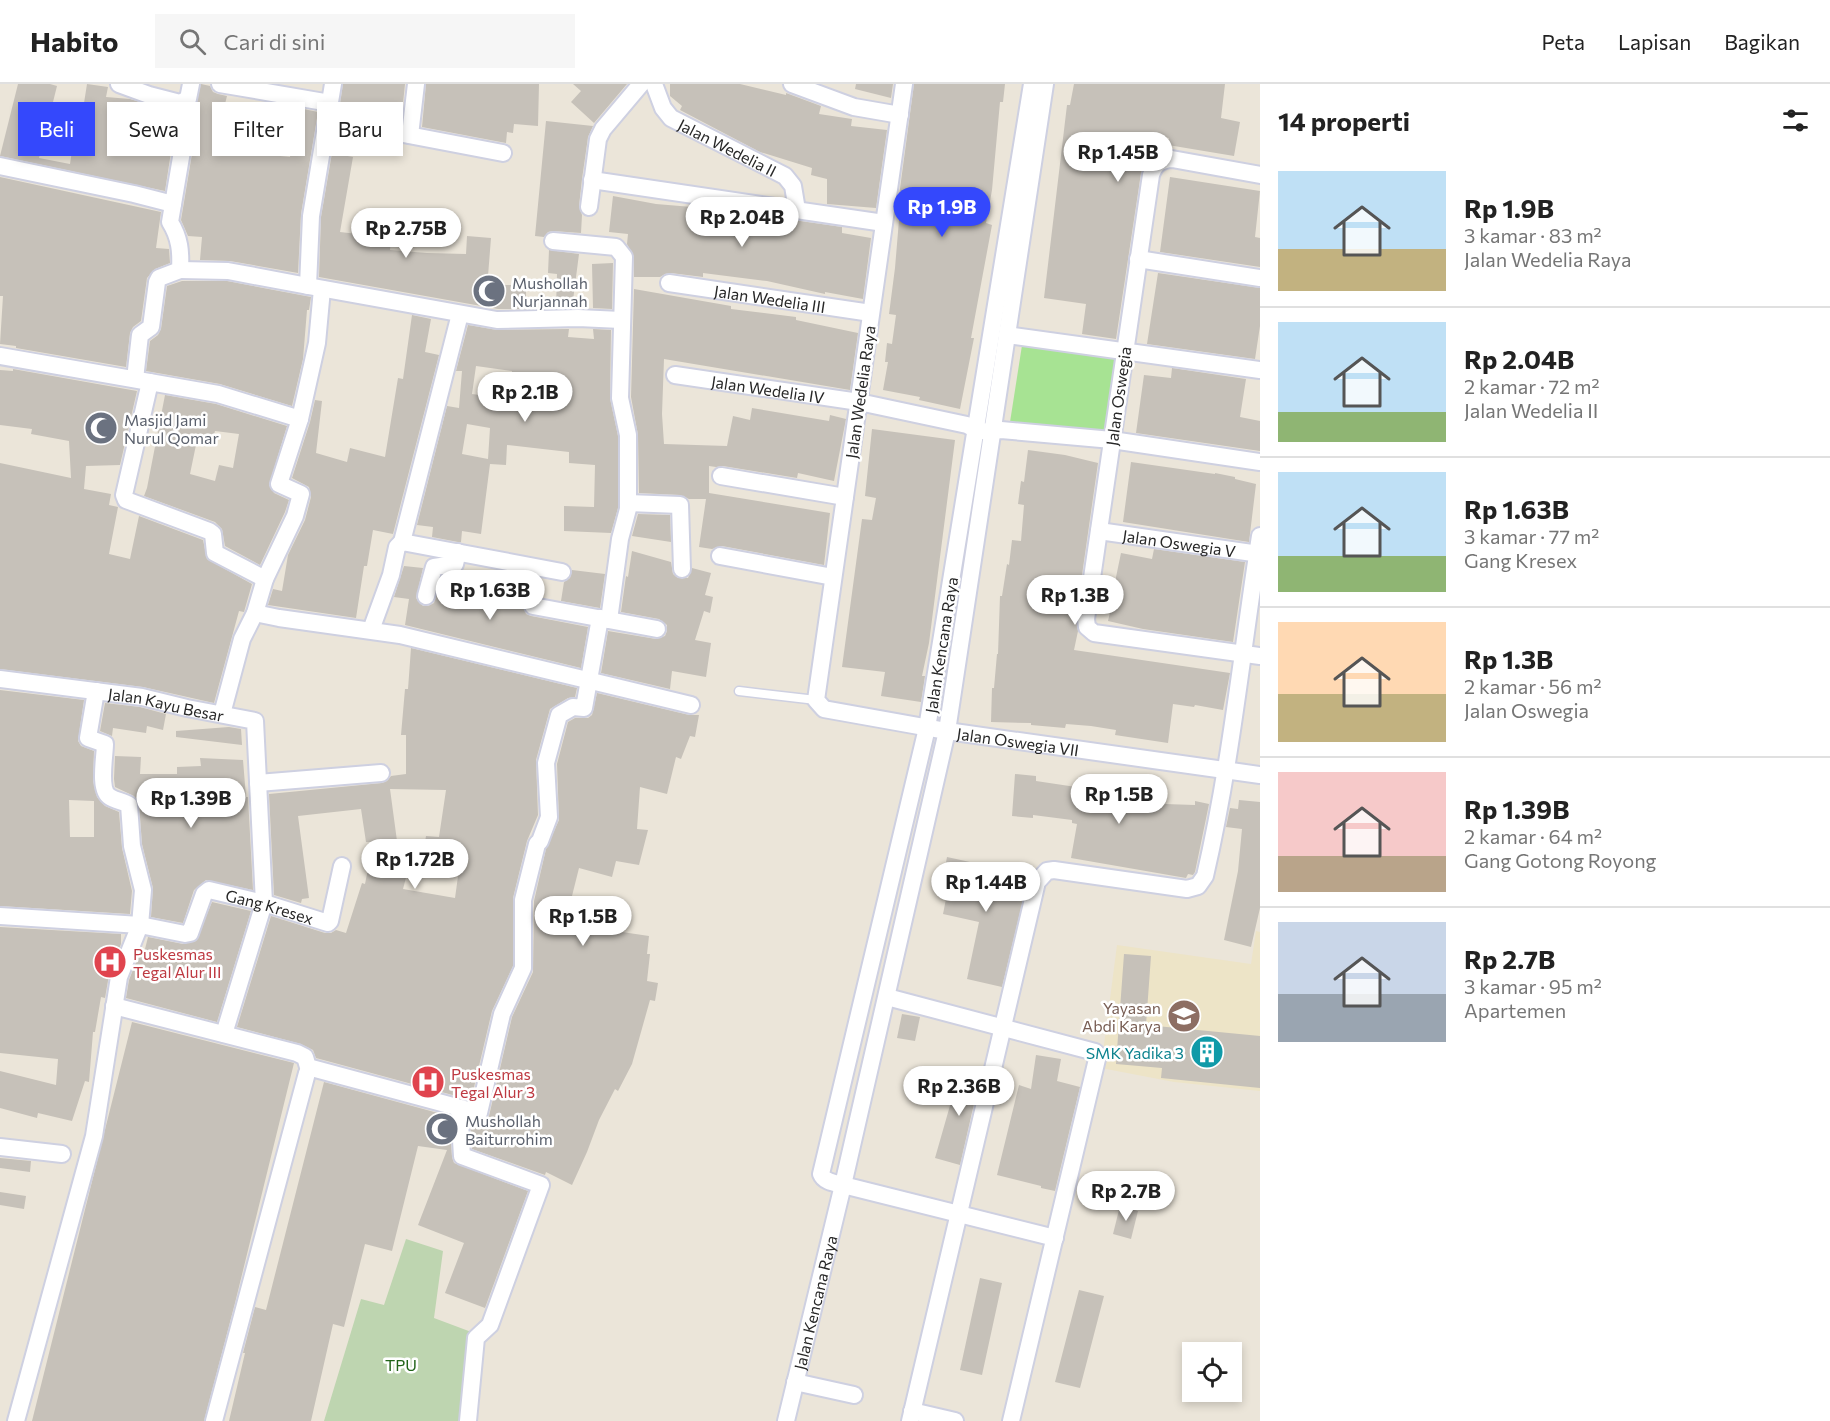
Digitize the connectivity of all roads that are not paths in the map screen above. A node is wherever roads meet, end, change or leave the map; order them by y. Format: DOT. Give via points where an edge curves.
graph roads {
  1 [pos="119,84"];
  2 [pos="192,84"];
  3 [pos="220,84"];
  4 [pos="333,84"];
  5 [pos="416,84"];
  6 [pos="641,84"];
  7 [pos="654,84"];
  8 [pos="792,84"];
  9 [pos="904,84"];
  10 [pos="1032,84"];
  11 [pos="1045,84"];
  12 [pos="185,102"];
  13 [pos="324,102"];
  14 [pos="330,102"];
  15 [pos="900,115"];
  16 [pos="403,134"];
  17 [pos="410,135"];
  18 [pos="503,153"];
  19 [pos="181,156"];
  20 [pos="322,156"];
  21 [pos="0,166"];
  22 [pos="1260,175"];
  23 [pos="592,180"];
  24 [pos="173,204"];
  25 [pos="589,207"];
  26 [pos="797,210"];
  27 [pos="884,223"];
  28 [pos="553,241"];
  29 [pos="1138,259"];
  30 [pos="180,270"];
  31 [pos="1260,278"];
  32 [pos="669,283"];
  33 [pos="315,287"];
  34 [pos="871,313"];
  35 [pos="460,314"];
  36 [pos="621,320"];
  37 [pos="1007,334"];
  38 [pos="1125,351"];
  39 [pos="0,356"];
  40 [pos="1260,370"];
  41 [pos="675,375"];
  42 [pos="143,380"];
  43 [pos="859,402"];
  44 [pos="300,419"];
  45 [pos="984,427"];
  46 [pos="1112,440"];
  47 [pos="1260,462"];
  48 [pos="721,476"];
  49 [pos="844,497"];
  50 [pos="628,502"];
  51 [pos="1099,531"];
  52 [pos="1260,536"];
  53 [pos="402,542"];
  54 [pos="458,552"];
  55 [pos="1259,554"];
  56 [pos="720,556"];
  57 [pos="682,569"];
  58 [pos="562,572"];
  59 [pos="833,577"];
  60 [pos="265,579"];
  61 [pos="426,596"];
  62 [pos="533,606"];
  63 [pos="255,613"];
  64 [pos="604,619"];
  65 [pos="657,629"];
  66 [pos="371,630"];
  67 [pos="1242,653"];
  68 [pos="1260,656"];
  69 [pos="0,679"];
  70 [pos="588,680"];
  71 [pos="96,691"];
  72 [pos="739,691"];
  73 [pos="816,700"];
  74 [pos="691,705"];
  75 [pos="222,714"];
  76 [pos="927,728"];
  77 [pos="947,731"];
  78 [pos="1227,770"];
  79 [pos="381,773"];
  80 [pos="1260,775"];
  81 [pos="258,783"];
  82 [pos="342,866"];
  83 [pos="264,903"];
  84 [pos="0,916"];
  85 [pos="140,925"];
  86 [pos="887,997"];
  87 [pos="114,1006"];
  88 [pos="1004,1028"];
  89 [pos="224,1034"];
  90 [pos="307,1073"];
  91 [pos="459,1108"];
  92 [pos="0,1147"];
  93 [pos="62,1154"];
  94 [pos="843,1185"];
  95 [pos="960,1214"];
  96 [pos="1055,1238"];
  97 [pos="795,1382"];
  98 [pos="854,1395"];
  99 [pos="911,1416"];
  100 [pos="16,1421"];
  101 [pos="214,1421"];
  102 [pos="468,1421"];
  103 [pos="786,1421"];
  104 [pos="955,1421"];
  105 [pos="1011,1421"];
  1 -- 12 [label="street"];
  2 -- 12 [label="street"];
  3 -- 13 [label="street"];
  4 -- 14 [label="street"];
  5 -- 17 [label="street"];
  6 -- 23 [label="street" via="603,129 596,147"];
  7 -- 26 [label="street, Jalan Wedelia II" via="671,118 790,180"];
  8 -- 15 [label="street" via="854,107"];
  9 -- 15 [label="street, Jalan Wedelia Raya"];
  10 -- 45 [label="street, Jalan Kencana Raya"];
  11 -- 37 [label="street, Jalan Kencana Raya"];
  15 -- 27 [label="street, Jalan Wedelia Raya"];
  16 -- 17 [label="street"];
  17 -- 18 [label="street"];
  19 -- 24 [label="street"];
  20 -- 33 [label="street" via="311,216"];
  21 -- 24 [label="street"];
  22 -- 29 [label="street, Jalan Oswegia" via="1163,160 1150,175"];
  23 -- 25 [label="street"];
  23 -- 26 [label="street"];
  24 -- 30 [label="street" via="170,222 181,250"];
  26 -- 27 [label="street"];
  27 -- 34 [label="street, Jalan Wedelia Raya"];
  28 -- 36 [label="street" via="608,245 621,251"];
  29 -- 31 [label="street"];
  29 -- 38 [label="street, Jalan Oswegia"];
  30 -- 33 [label="street" via="228,271"];
  30 -- 42 [label="street" via="157,282 151,327 140,335"];
  32 -- 34 [label="street, Jalan Wedelia III"];
  33 -- 35 [label="street"];
  33 -- 44 [label="street" via="317,343"];
  34 -- 43 [label="street, Jalan Wedelia Raya"];
  35 -- 36 [label="street" via="497,320"];
  35 -- 53 [label="street"];
  36 -- 50 [label="street" via="620,398 628,435"];
  37 -- 38 [label="street"];
  37 -- 45 [label="street, Jalan Kencana Raya"];
  38 -- 40 [label="street"];
  38 -- 46 [label="street, Jalan Oswegia"];
  39 -- 42 [label="street"];
  41 -- 43 [label="street, Jalan Wedelia IV"];
  42 -- 44 [label="street" via="218,394"];
  42 -- 60 [label="street" via="126,500 209,531 213,534 215,553"];
  43 -- 45 [label="street, Jalan Wedelia IV"];
  43 -- 49 [label="street, Jalan Wedelia Raya"];
  44 -- 60 [label="street, Jalan Kayu Besar" via="279,484 301,494 295,516"];
  45 -- 46 [label="street, Jalan Wedelia IV"];
  45 -- 76 [label="street, Jalan Kencana Raya"];
  45 -- 77 [label="street, Jalan Kencana Raya"];
  46 -- 47 [label="street, Jalan Wedelia IV"];
  46 -- 51 [label="street, Jalan Oswegia"];
  48 -- 49 [label="street"];
  49 -- 59 [label="street, Jalan Wedelia Raya"];
  50 -- 57 [label="street" via="681,505"];
  50 -- 64 [label="street"];
  51 -- 55 [label="street, Jalan Oswegia V"];
  51 -- 67 [label="street, Jalan Oswegia" via="1087,627 1095,633"];
  52 -- 55 [label="street"];
  53 -- 54 [label="street"];
  53 -- 66 [label="street" via="397,547"];
  54 -- 58 [label="street"];
  54 -- 61 [label="street" via="455,564 434,567"];
  55 -- 67 [label="street"];
  56 -- 59 [label="street"];
  59 -- 73 [label="street, Jalan Wedelia Raya"];
  60 -- 63 [label="street, Jalan Kayu Besar"];
  62 -- 64 [label="street"];
  63 -- 66 [label="street"];
  63 -- 75 [label="street, Jalan Kayu Besar" via="242,639"];
  64 -- 65 [label="street"];
  64 -- 70 [label="street"];
  66 -- 70 [label="street"];
  67 -- 68 [label="street"];
  67 -- 78 [label="street"];
  69 -- 71 [label="street, Jalan Kayu Besar"];
  70 -- 74 [label="street"];
  70 -- 91 [label="street" via="585,708 573,707 559,715 546,763 549,817 537,843 523,900 523,968 502,1014 479,1113"];
  71 -- 75 [label="street, Jalan Kayu Besar"];
  71 -- 85 [label="street" via="88,738 105,744 105,792 129,804 132,846 144,890"];
  72 -- 73 [label="lane"];
  73 -- 76 [label="street, Jalan Oswegia VII" via="824,709"];
  75 -- 81 [label="street" via="255,721"];
  76 -- 77 [label="street, Jalan Oswegia VII"];
  76 -- 94 [label="street, Jalan Kencana Raya" via="822,1169 823,1178"];
  77 -- 78 [label="street, Jalan Oswegia VII"];
  77 -- 86 [label="street, Jalan Kencana Raya"];
  78 -- 80 [label="street, Jalan Oswegia VII"];
  78 -- 88 [label="street" via="1212,849 1205,876 1198,886 1187,889 1054,870 1042,876 1037,882"];
  79 -- 81 [label="street"];
  81 -- 83 [label="street"];
  82 -- 83 [label="street, Gang Kresex" via="330,922"];
  83 -- 85 [label="street, Gang Kresex" via="208,890 188,934"];
  83 -- 89 [label="street"];
  84 -- 85 [label="street, Gang Kresex"];
  85 -- 87 [label="street" via="119,977"];
  86 -- 88 [label="street"];
  86 -- 94 [label="street, Jalan Kencana Raya"];
  87 -- 89 [label="street"];
  87 -- 100 [label="street" via="94,1136"];
  88 -- 95 [label="street"];
  88 -- 96 [label="street" via="1098,1055"];
  89 -- 91 [label="street" via="297,1053 305,1057 308,1067"];
  90 -- 101 [label="street"];
  91 -- 102 [label="street" via="462,1156 541,1185 490,1325 476,1338"];
  92 -- 93 [label="street"];
  94 -- 95 [label="street"];
  94 -- 97 [label="street, Jalan Kencana Raya"];
  95 -- 96 [label="street"];
  95 -- 99 [label="street"];
  96 -- 105 [label="street"];
  97 -- 98 [label="street"];
  97 -- 103 [label="street, Jalan Kencana Raya"];
  99 -- 104 [label="street"];
}
